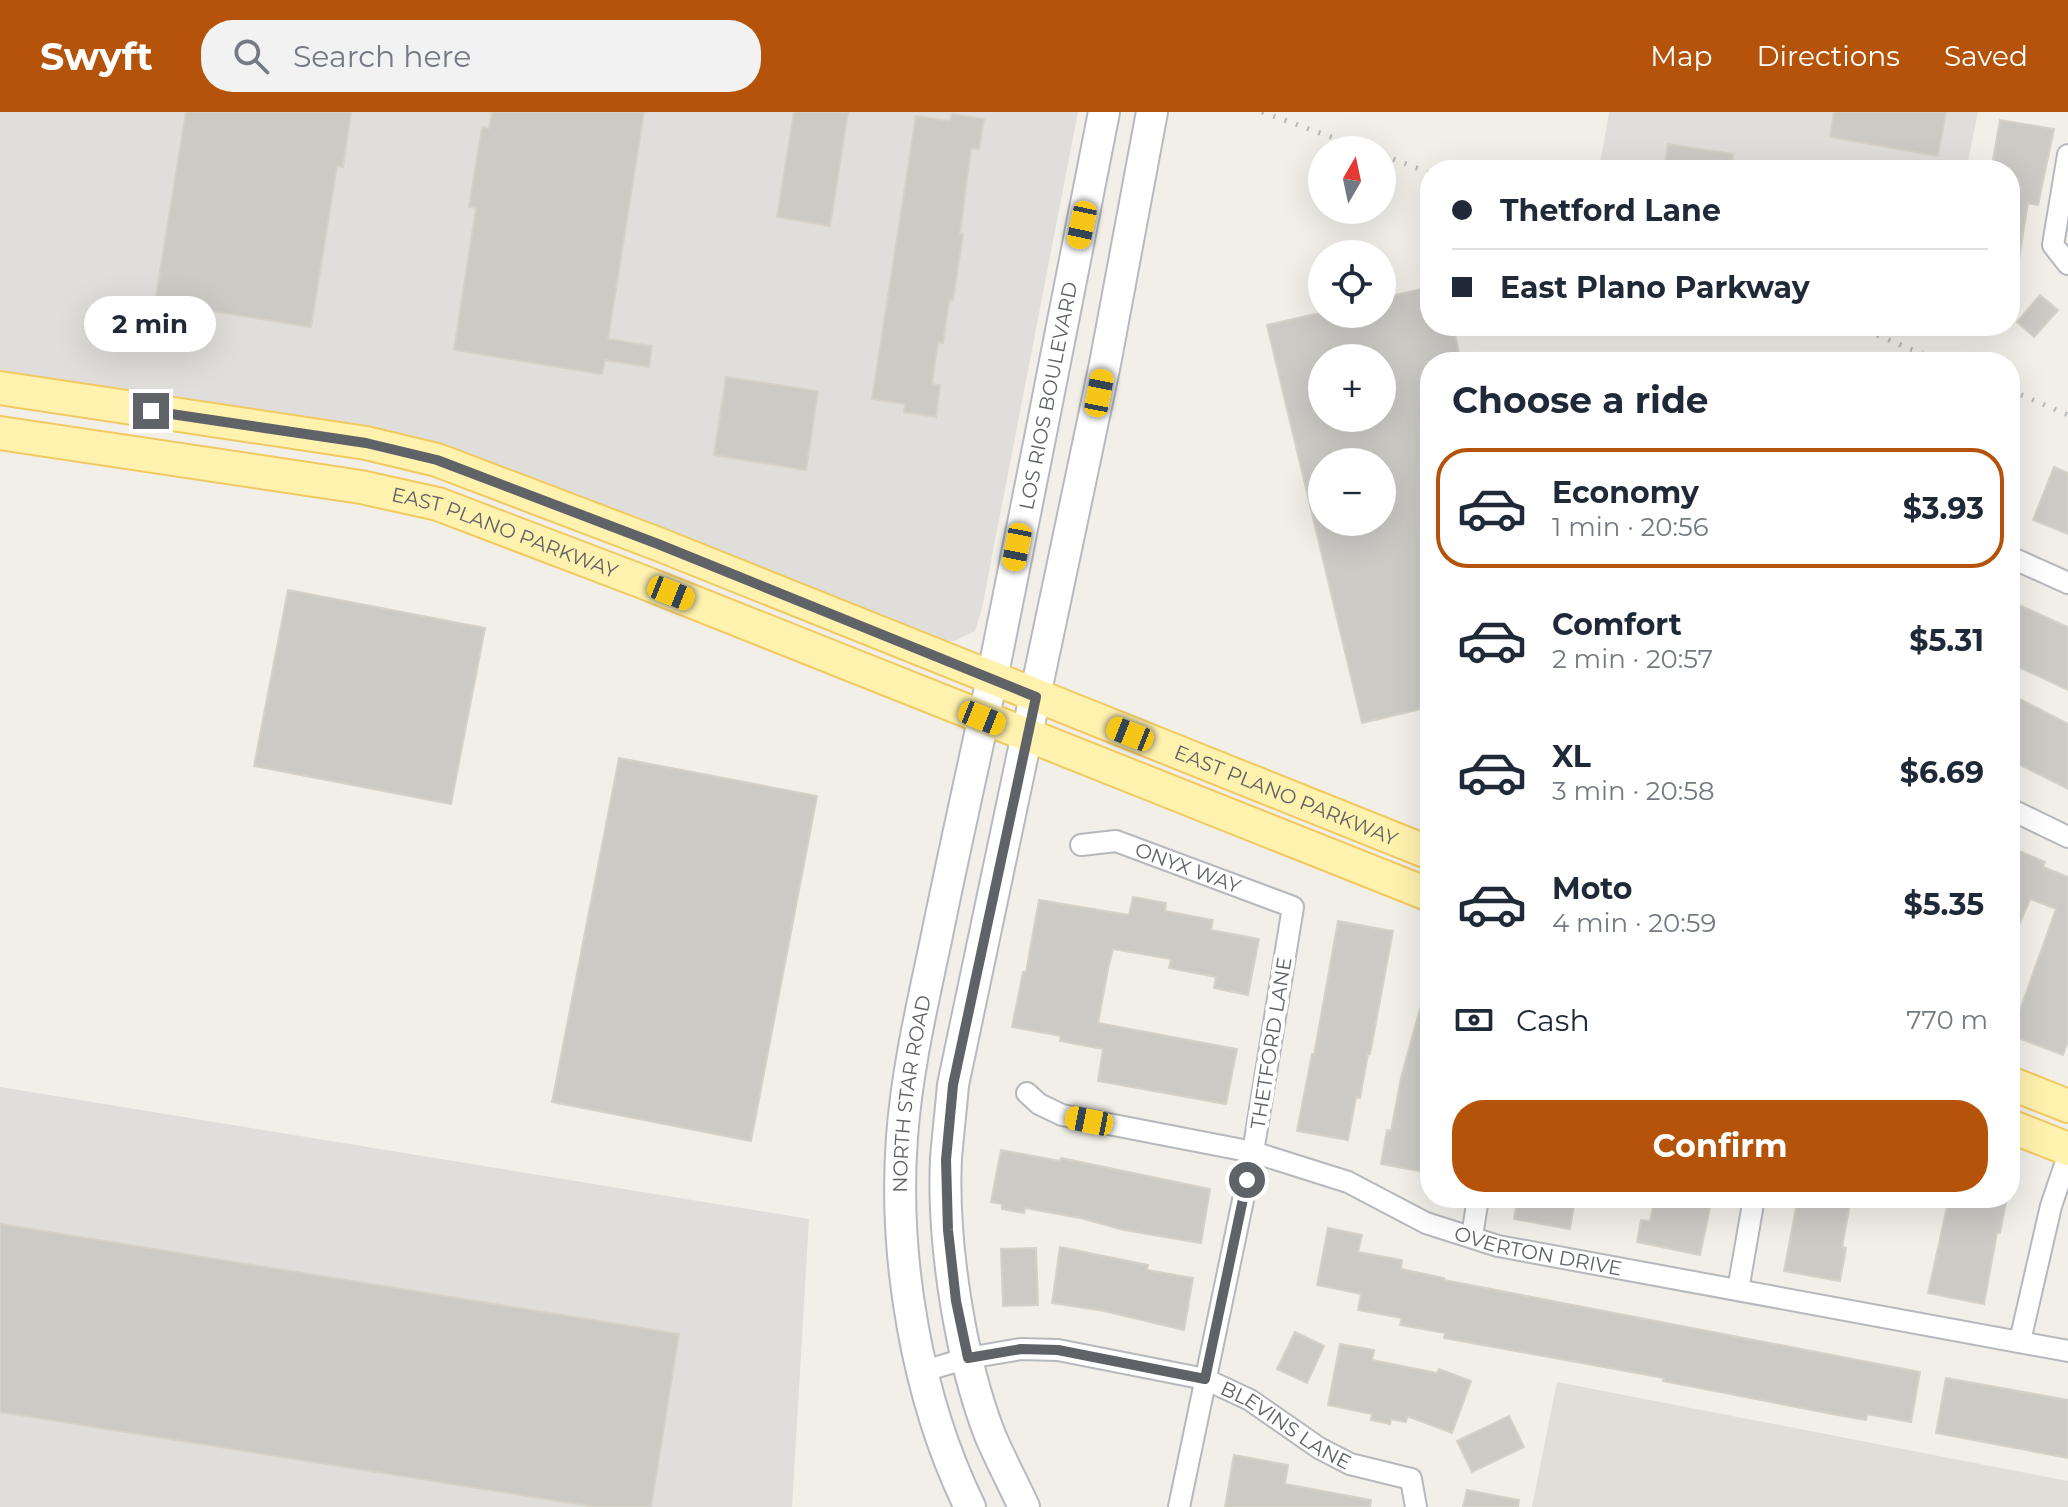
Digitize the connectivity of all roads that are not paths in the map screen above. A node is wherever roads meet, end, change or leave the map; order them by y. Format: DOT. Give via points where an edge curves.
graph roads {
  1 [pos="1104,112"];
  2 [pos="1152,112"];
  3 [pos="2068,155"];
  4 [pos="2068,264"];
  5 [pos="1056,351"];
  6 [pos="1105,364"];
  7 [pos="0,388"];
  8 [pos="59,398"];
  9 [pos="0,433"];
  10 [pos="51,441"];
  11 [pos="366,443"];
  12 [pos="361,487"];
  13 [pos="658,544"];
  14 [pos="2020,561"];
  15 [pos="643,582"];
  16 [pos="2068,583"];
  17 [pos="992,678"];
  18 [pos="1036,697"];
  19 [pos="982,718"];
  20 [pos="1027,736"];
  21 [pos="1288,797"];
  22 [pos="2020,814"];
  23 [pos="1274,833"];
  24 [pos="2068,837"];
  25 [pos="1081,845"];
  26 [pos="1420,849"];
  27 [pos="1420,891"];
  28 [pos="1293,907"];
  29 [pos="2020,1087"];
  30 [pos="1027,1093"];
  31 [pos="2068,1106"];
  32 [pos="904,1119"];
  33 [pos="950,1121"];
  34 [pos="2020,1130"];
  35 [pos="2068,1149"];
  36 [pos="1253,1152"];
  37 [pos="2068,1156"];
  38 [pos="1476,1208"];
  39 [pos="1752,1208"];
  40 [pos="1472,1236"];
  41 [pos="1738,1290"];
  42 [pos="2020,1341"];
  43 [pos="2068,1351"];
  44 [pos="968,1358"];
  45 [pos="924,1371"];
  46 [pos="1205,1379"];
  47 [pos="970,1507"];
  48 [pos="1024,1507"];
  49 [pos="1179,1507"];
  50 [pos="1416,1507"];
  1 -- 5 [label="main road, LOS RIOS BOULEVARD"];
  2 -- 6 [label="main road"];
  3 -- 4 [label="street" via="2053,245"];
  5 -- 6 [label="main road"];
  5 -- 17 [label="main road, LOS RIOS BOULEVARD"];
  6 -- 18 [label="main road"];
  7 -- 8 [label="main road, EAST PLANO PARKWAY"];
  8 -- 10 [label="main road"];
  8 -- 11 [label="main road, EAST PLANO PARKWAY"];
  9 -- 10 [label="main road, EAST PLANO PARKWAY"];
  10 -- 12 [label="main road, EAST PLANO PARKWAY"];
  11 -- 12 [label="main road"];
  11 -- 13 [label="main road, EAST PLANO PARKWAY" via="465,469"];
  12 -- 15 [label="main road, EAST PLANO PARKWAY" via="438,504"];
  13 -- 15 [label="main road"];
  13 -- 17 [label="main road, EAST PLANO PARKWAY"];
  14 -- 16 [label="street"];
  15 -- 19 [label="main road, EAST PLANO PARKWAY"];
  17 -- 18 [label="main road, EAST PLANO PARKWAY"];
  17 -- 19 [label="main road, NORTH STAR ROAD"];
  18 -- 20 [label="main road"];
  18 -- 21 [label="main road, EAST PLANO PARKWAY"];
  19 -- 20 [label="main road, EAST PLANO PARKWAY"];
  19 -- 32 [label="main road, NORTH STAR ROAD" via="910,1062"];
  20 -- 23 [label="main road, EAST PLANO PARKWAY"];
  20 -- 33 [label="main road, NORTH STAR ROAD" via="953,1085"];
  21 -- 23 [label="main road"];
  21 -- 26 [label="main road, EAST PLANO PARKWAY"];
  22 -- 24 [label="street"];
  23 -- 27 [label="main road, EAST PLANO PARKWAY"];
  25 -- 28 [label="street, ONYX WAY" via="1116,841"];
  28 -- 36 [label="street, THETFORD LANE"];
  29 -- 31 [label="main road"];
  30 -- 36 [label="street, OVERTON DRIVE" via="1062,1115"];
  32 -- 33 [label="main road"];
  32 -- 45 [label="main road, NORTH STAR ROAD" via="904,1251"];
  33 -- 44 [label="main road, NORTH STAR ROAD" via="948,1230"];
  34 -- 35 [label="main road"];
  36 -- 40 [label="street, OVERTON DRIVE" via="1348,1182 1426,1223"];
  36 -- 46 [label="street, THETFORD LANE"];
  37 -- 42 [label="street"];
  38 -- 40 [label="street"];
  39 -- 41 [label="street"];
  40 -- 41 [label="street, OVERTON DRIVE" via="1498,1246"];
  41 -- 42 [label="street, OVERTON DRIVE"];
  42 -- 43 [label="street, OVERTON DRIVE"];
  44 -- 45 [label="street, BLEVINS LANE"];
  44 -- 46 [label="street, BLEVINS LANE" via="1021,1349 1058,1350"];
  44 -- 48 [label="main road, NORTH STAR ROAD" via="990,1434"];
  45 -- 47 [label="main road, NORTH STAR ROAD" via="935,1420"];
  46 -- 49 [label="street, THETFORD LANE"];
  46 -- 50 [label="street, BLEVINS LANE" via="1250,1400 1350,1464 1411,1479"];
}
